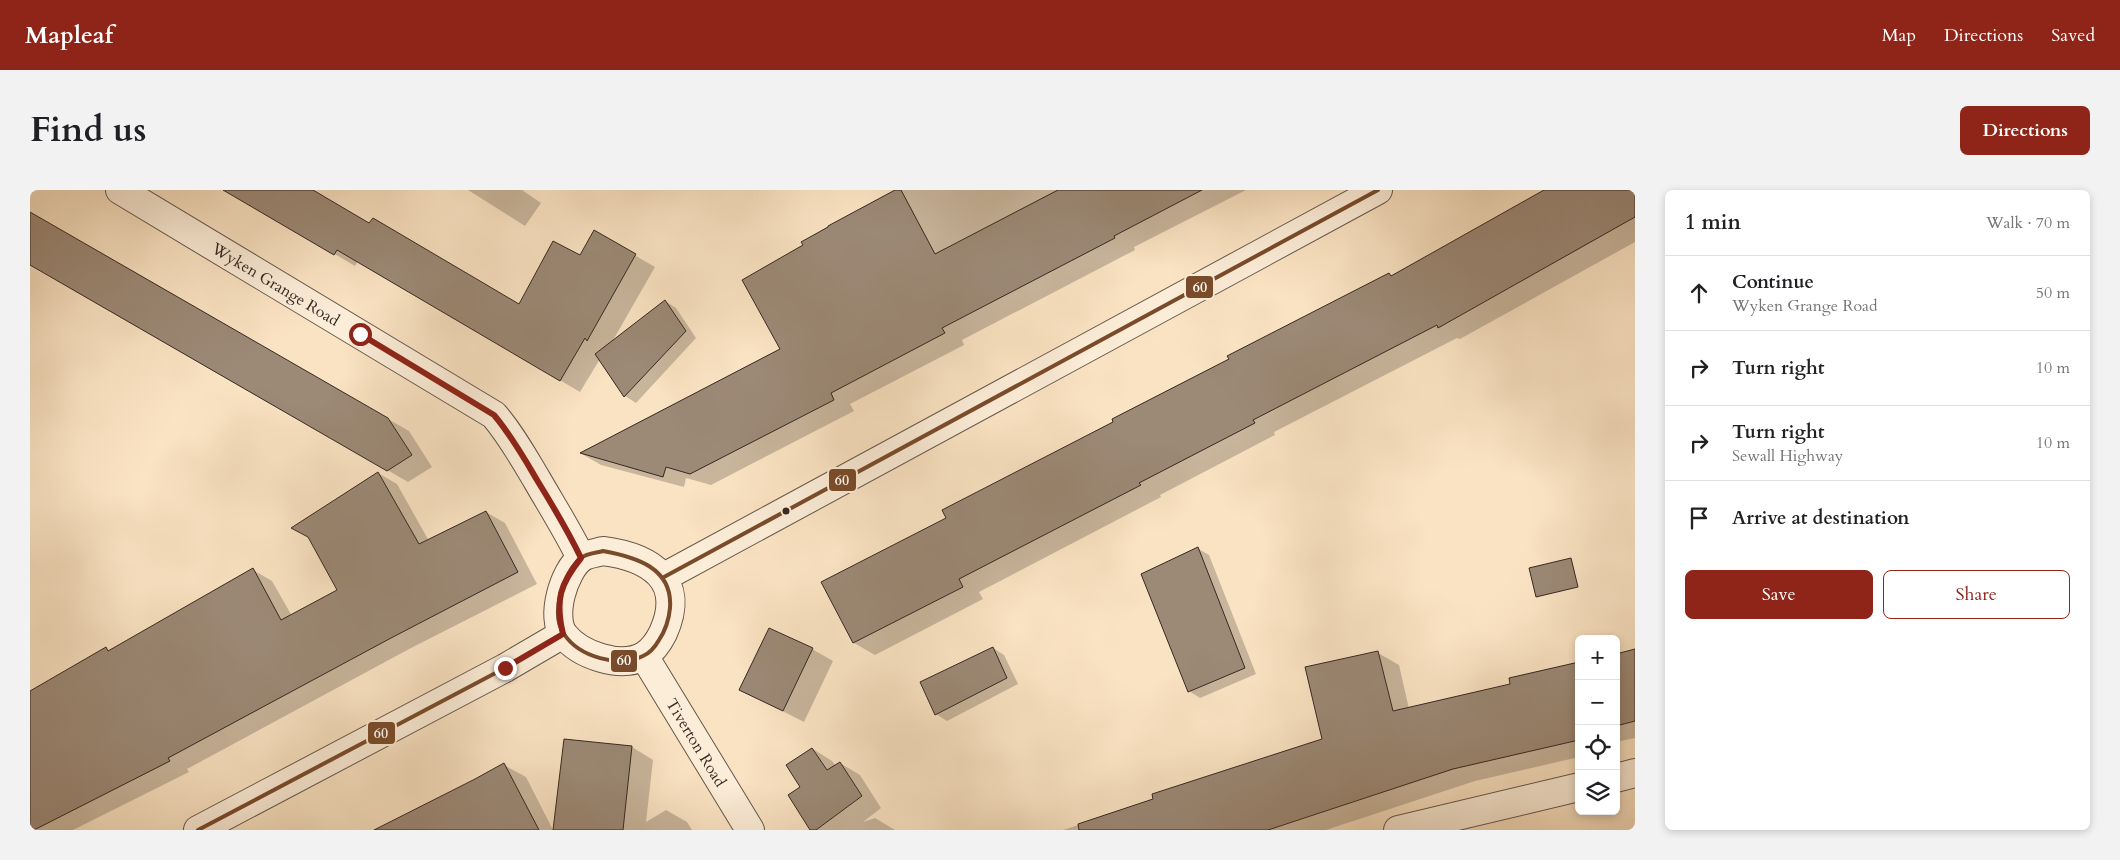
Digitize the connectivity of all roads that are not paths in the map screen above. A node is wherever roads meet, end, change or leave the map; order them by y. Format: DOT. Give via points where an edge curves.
graph roads {
  1 [pos="120,190"];
  2 [pos="1378,190"];
  3 [pos="581,558"];
  4 [pos="664,577"];
  5 [pos="563,634"];
  6 [pos="644,656"];
  7 [pos="1635,773"];
  8 [pos="1620,777"];
  9 [pos="1575,788"];
  10 [pos="198,830"];
  11 [pos="750,830"];
  12 [pos="1398,830"];
  1 -- 3 [label="street, Wyken Grange Road" via="494,415 528,465"];
  2 -- 4 [label="street"];
  3 -- 4 [label="street" via="603,551 623,554 644,561"];
  3 -- 5 [label="street" via="568,574 560,596 558,614"];
  4 -- 6 [label="street" via="671,595 670,613 659,641"];
  5 -- 6 [label="street" via="586,652 605,660 620,661"];
  5 -- 10 [label="street" via="505,668"];
  6 -- 11 [label="street, Tiverton Road"];
  7 -- 8 [label="street"];
  9 -- 12 [label="street"];
}
